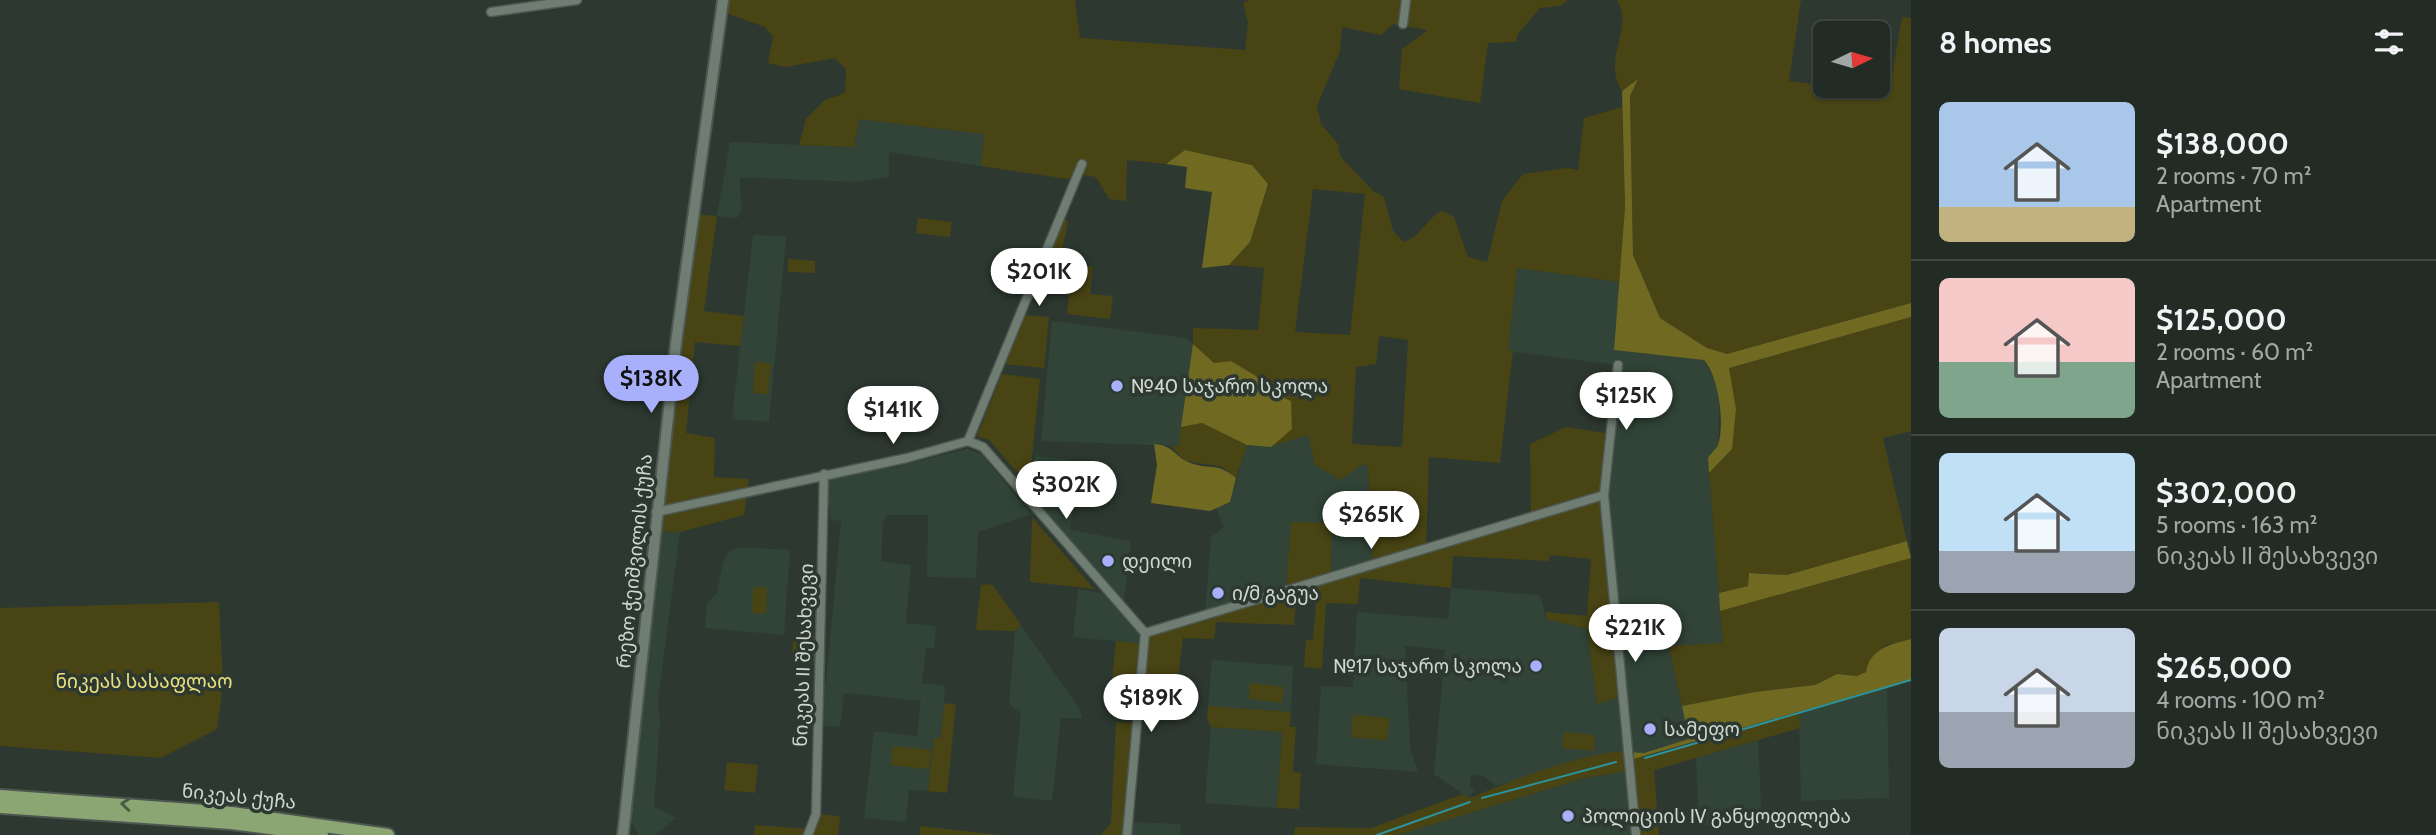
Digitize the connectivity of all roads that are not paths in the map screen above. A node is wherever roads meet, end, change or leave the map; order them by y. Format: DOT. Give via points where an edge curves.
graph roads {
  1 [pos="578,0"];
  2 [pos="723,0"];
  3 [pos="1406,0"];
  4 [pos="491,12"];
  5 [pos="1403,24"];
  6 [pos="1082,164"];
  7 [pos="1618,365"];
  8 [pos="968,442"];
  9 [pos="824,474"];
  10 [pos="1604,495"];
  11 [pos="656,512"];
  12 [pos="1145,634"];
  13 [pos="0,796"];
  14 [pos="85,806"];
  15 [pos="0,807"];
  16 [pos="322,835"];
  17 [pos="388,835"];
  18 [pos="623,835"];
  19 [pos="808,835"];
  20 [pos="1127,835"];
  21 [pos="1636,835"];
  1 -- 4 [label="street"];
  2 -- 11 [label="main road, რეზო ჭეიშვილის ქუჩა"];
  3 -- 5 [label="street"];
  6 -- 8 [label="street"];
  7 -- 10 [label="street"];
  8 -- 9 [label="street"];
  8 -- 12 [label="street" via="983,447"];
  9 -- 11 [label="street"];
  9 -- 19 [label="street, ნიკეას II შესახვევი" via="816,814"];
  10 -- 12 [label="street"];
  10 -- 21 [label="street"];
  11 -- 18 [label="main road, რეზო ჭეიშვილის ქუჩა"];
  12 -- 20 [label="street"];
  13 -- 14 [label="main road"];
  14 -- 15 [label="main road"];
  14 -- 16 [label="main road, ნიკეას ქუჩა"];
  17 -- 14 [label="main road, ნიკეას ქუჩა, one-way" via="232,813"];
}
